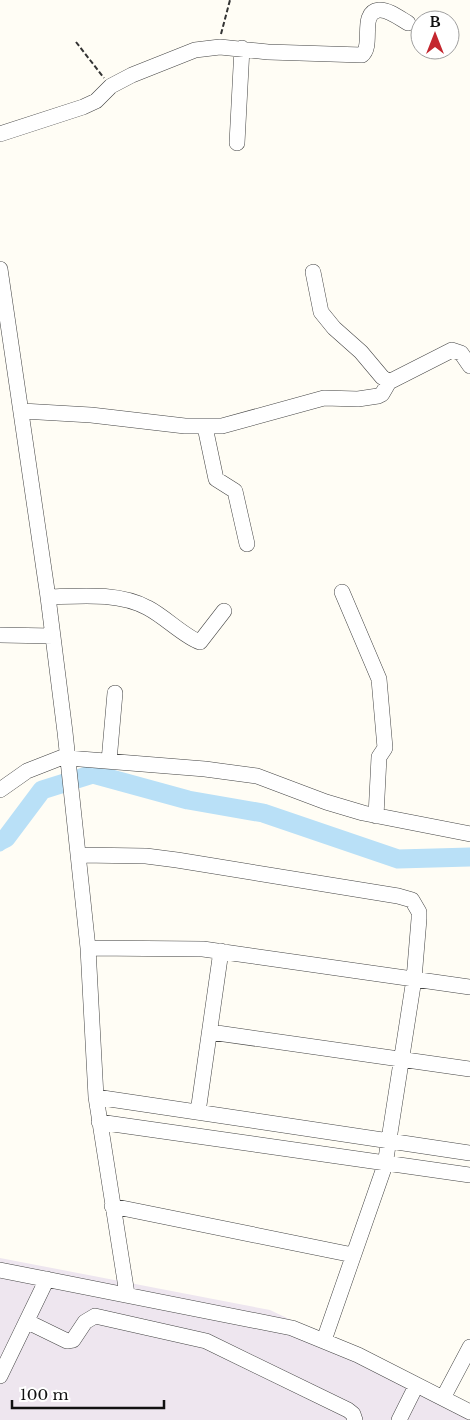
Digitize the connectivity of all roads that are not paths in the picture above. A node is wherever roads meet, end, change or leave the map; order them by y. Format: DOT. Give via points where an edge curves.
graph roads {
  1 [pos="408,22"];
  2 [pos="242,48"];
  3 [pos="0,134"];
  4 [pos="237,143"];
  5 [pos="0,269"];
  6 [pos="313,272"];
  7 [pos="470,366"];
  8 [pos="389,382"];
  9 [pos="22,412"];
  10 [pos="205,427"];
  11 [pos="247,544"];
  12 [pos="342,592"];
  13 [pos="48,597"];
  14 [pos="224,611"];
  15 [pos="0,635"];
  16 [pos="53,636"];
  17 [pos="115,693"];
  18 [pos="68,758"];
  19 [pos="109,762"];
  20 [pos="0,790"];
  21 [pos="376,816"];
  22 [pos="470,834"];
  23 [pos="80,855"];
  24 [pos="88,948"];
  25 [pos="221,951"];
  26 [pos="414,979"];
  27 [pos="470,987"];
  28 [pos="210,1032"];
  29 [pos="400,1060"];
  30 [pos="470,1069"];
  31 [pos="96,1097"];
  32 [pos="198,1112"];
  33 [pos="99,1122"];
  34 [pos="388,1140"];
  35 [pos="470,1153"];
  36 [pos="384,1165"];
  37 [pos="470,1175"];
  38 [pos="112,1206"];
  39 [pos="353,1255"];
  40 [pos="0,1270"];
  41 [pos="47,1280"];
  42 [pos="127,1294"];
  43 [pos="28,1322"];
  44 [pos="324,1340"];
  45 [pos="470,1348"];
  46 [pos="0,1376"];
  47 [pos="416,1386"];
  48 [pos="443,1398"];
  49 [pos="470,1412"];
  50 [pos="354,1420"];
  51 [pos="399,1420"];
  1 -- 2 [label="street" via="385,11 373,13 368,22 367,48 362,55"];
  2 -- 3 [label="street" via="195,50 174,57 132,74 83,107"];
  2 -- 4 [label="street"];
  5 -- 9 [label="street"];
  6 -- 8 [label="street" via="322,312"];
  7 -- 8 [label="street" via="461,353 452,350"];
  8 -- 10 [label="street" via="382,394 373,397 324,398 251,419"];
  9 -- 10 [label="street" via="91,414"];
  9 -- 13 [label="street"];
  10 -- 11 [label="street" via="216,479 235,491"];
  12 -- 21 [label="street" via="379,679 385,748 379,757"];
  13 -- 14 [label="street" via="82,596 130,601 148,607 200,642"];
  13 -- 16 [label="street"];
  15 -- 16 [label="street"];
  16 -- 18 [label="street"];
  17 -- 19 [label="street"];
  18 -- 19 [label="street"];
  18 -- 20 [label="street" via="27,771"];
  18 -- 23 [label="street"];
  19 -- 21 [label="street" via="257,776 326,802"];
  21 -- 22 [label="street"];
  23 -- 24 [label="street"];
  23 -- 26 [label="street" via="146,856 193,862 412,900 419,912"];
  24 -- 25 [label="street"];
  24 -- 31 [label="street"];
  25 -- 26 [label="street"];
  25 -- 28 [label="street"];
  26 -- 27 [label="street"];
  26 -- 29 [label="street"];
  28 -- 29 [label="street"];
  28 -- 32 [label="street"];
  29 -- 30 [label="street"];
  29 -- 34 [label="street"];
  31 -- 32 [label="street"];
  31 -- 33 [label="street"];
  32 -- 34 [label="street"];
  33 -- 36 [label="street"];
  33 -- 38 [label="street"];
  34 -- 35 [label="street"];
  34 -- 36 [label="street"];
  36 -- 37 [label="street"];
  36 -- 39 [label="street"];
  38 -- 39 [label="street"];
  38 -- 42 [label="street"];
  39 -- 44 [label="street"];
  40 -- 41 [label="street"];
  41 -- 42 [label="street"];
  41 -- 43 [label="street"];
  42 -- 44 [label="street" via="262,1321"];
  43 -- 46 [label="street"];
  43 -- 50 [label="street" via="67,1341 73,1340 85,1322 95,1316 206,1341 348,1410 354,1414"];
  44 -- 47 [label="street"];
  45 -- 48 [label="street"];
  47 -- 48 [label="street"];
  47 -- 51 [label="street"];
  48 -- 49 [label="street"];
}
